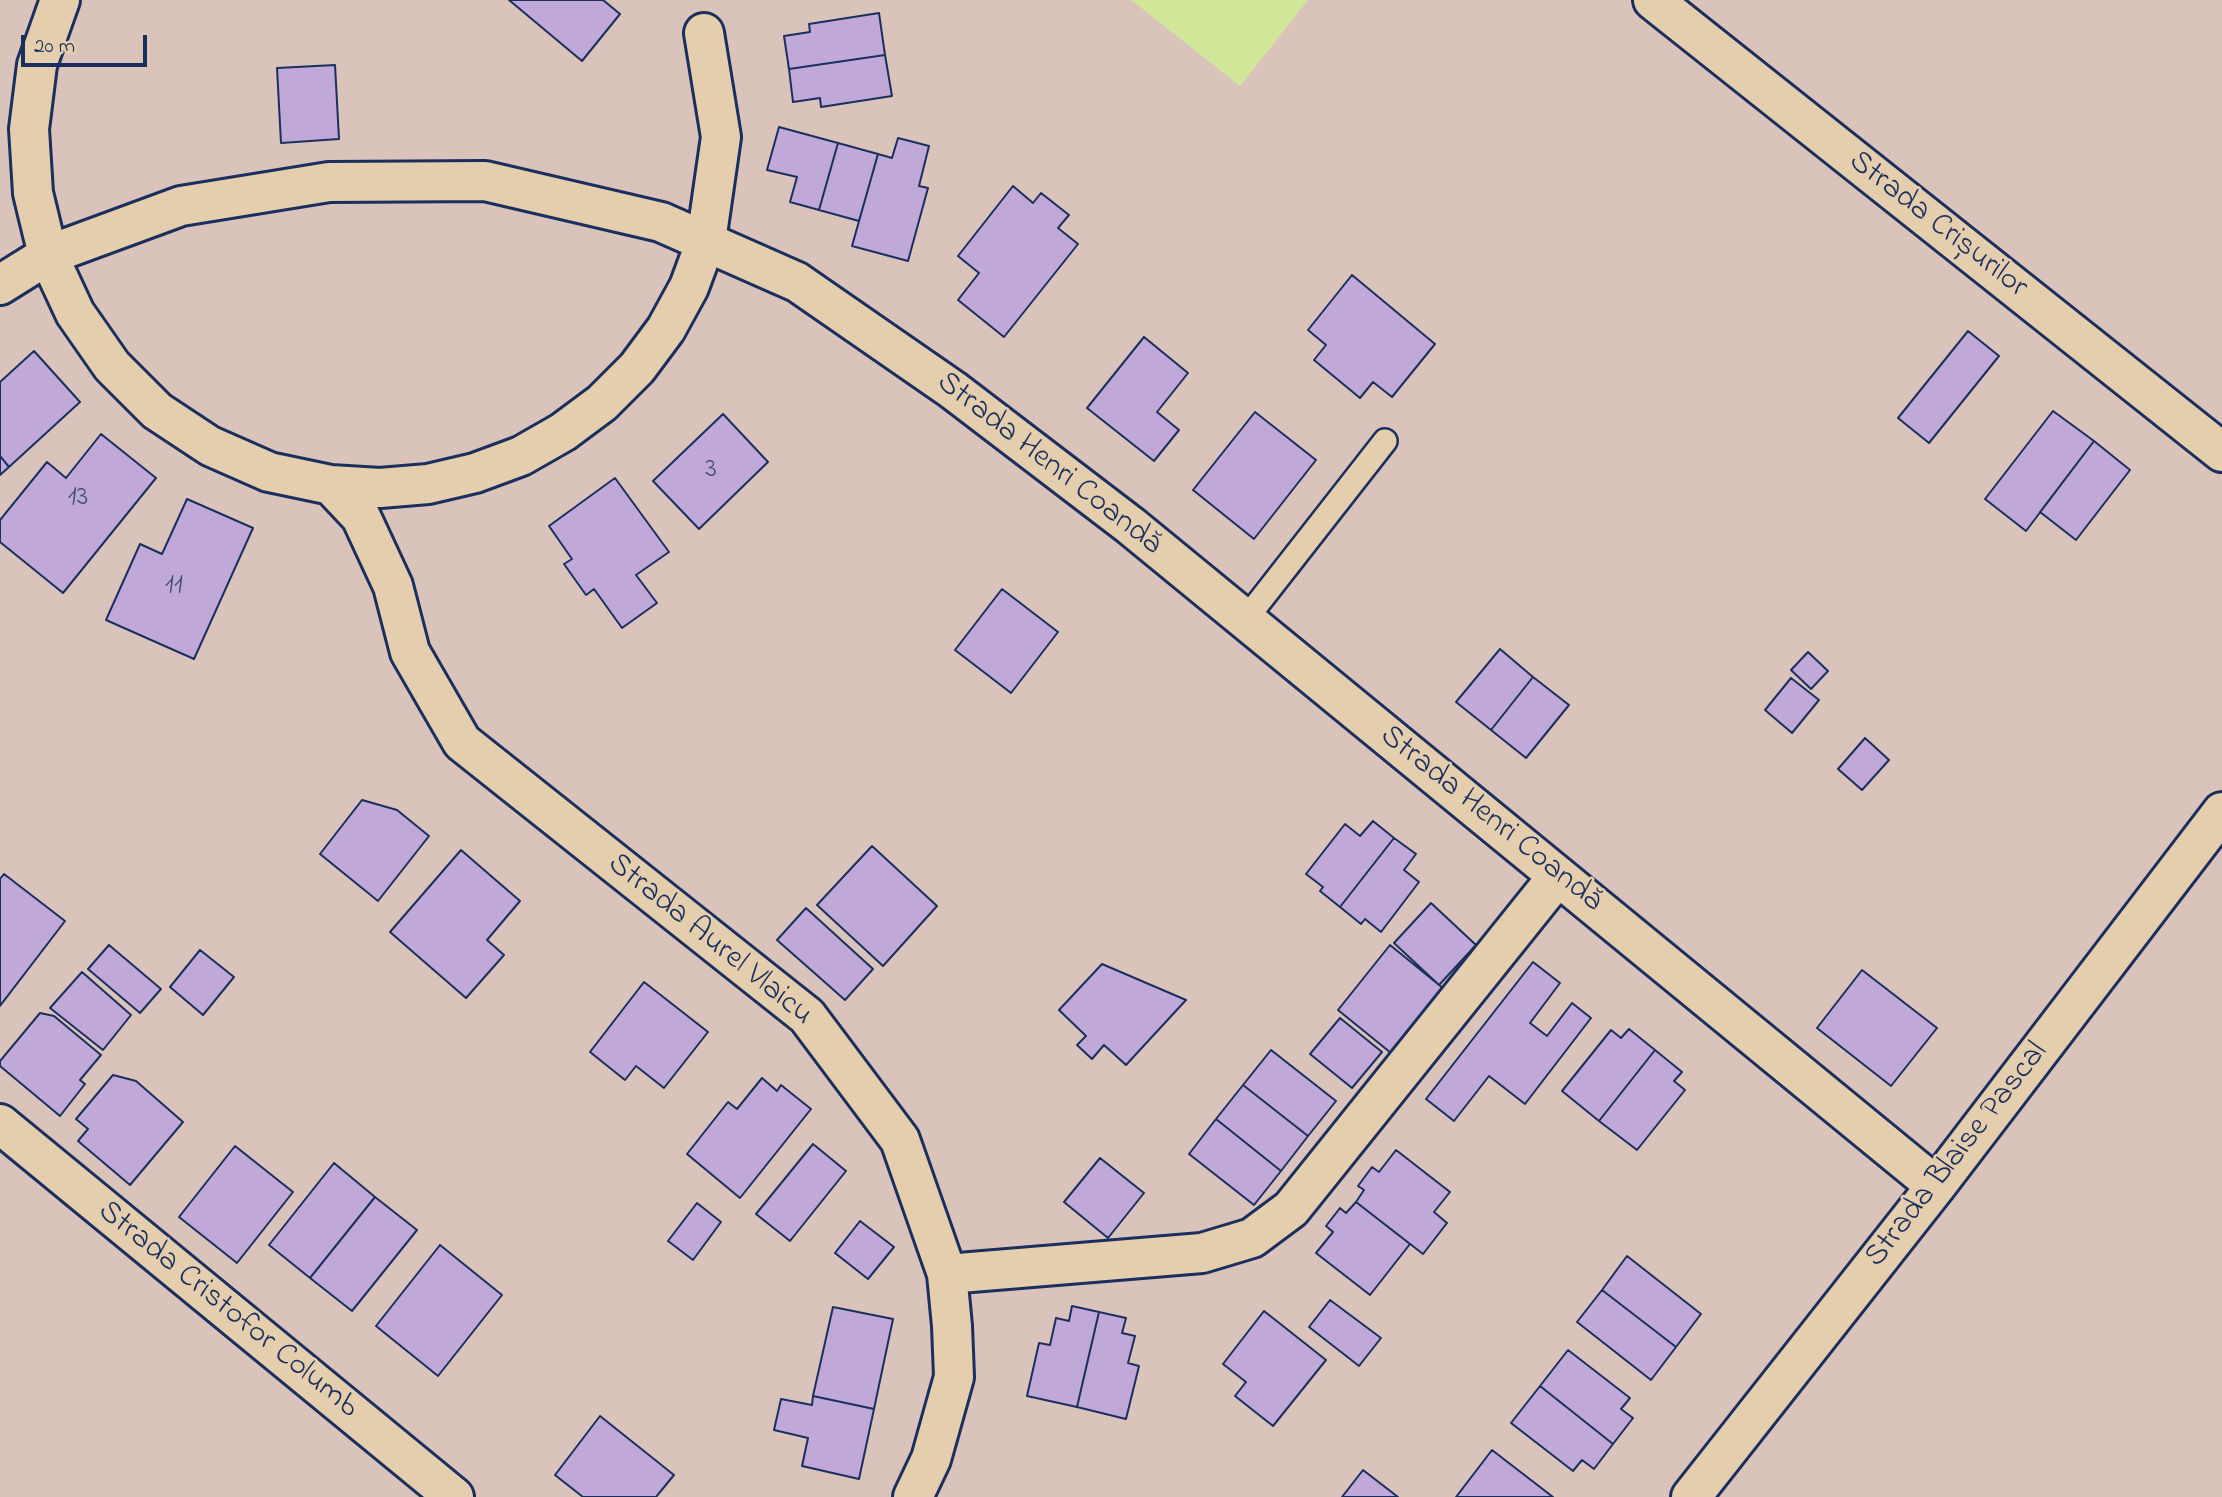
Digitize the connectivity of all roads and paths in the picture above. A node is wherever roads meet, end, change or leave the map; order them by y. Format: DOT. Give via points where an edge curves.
graph roads {
  1 [pos="60,0"];
  2 [pos="1653,0"];
  3 [pos="704,33"];
  4 [pos="706,241"];
  5 [pos="48,255"];
  6 [pos="0,285"];
  7 [pos="1385,441"];
  8 [pos="2222,452"];
  9 [pos="331,485"];
  10 [pos="1245,620"];
  11 [pos="2222,812"];
  12 [pos="1558,876"];
  13 [pos="0,1124"];
  14 [pos="1936,1186"];
  15 [pos="947,1274"];
  16 [pos="454,1497"];
  17 [pos="913,1497"];
  18 [pos="1691,1497"];
  1 -- 5 [label="street" via="37,65 29,129 33,193"];
  2 -- 8 [label="street, Strada Crișurilor"];
  3 -- 4 [label="street" via="721,137"];
  4 -- 5 [label="street, Strada Henri Coandă" via="661,222 485,181 329,182 181,205"];
  4 -- 9 [label="street" via="689,287 666,329 602,403 563,432 521,456 428,484 380,488"];
  4 -- 10 [label="street, Strada Henri Coandă" via="797,282 953,390"];
  5 -- 6 [label="street, Strada Henri Coandă"];
  5 -- 9 [label="street" via="89,334 112,366 157,411 210,446 269,472"];
  7 -- 10 [label="lane"];
  9 -- 15 [label="street, Strada Aurel Vlaicu" via="361,517 393,586 410,652 462,742 807,1016 900,1140"];
  10 -- 12 [label="street, Strada Henri Coandă"];
  11 -- 14 [label="street, Strada Blaise Pascal"];
  12 -- 14 [label="street, Strada Henri Coandă"];
  12 -- 15 [label="street" via="1291,1209 1252,1238 1202,1253"];
  13 -- 16 [label="street, Strada Cristofor Columb"];
  14 -- 18 [label="street, Strada Blaise Pascal"];
  15 -- 17 [label="street, Strada Aurel Vlaicu" via="954,1377 931,1459"];
}
